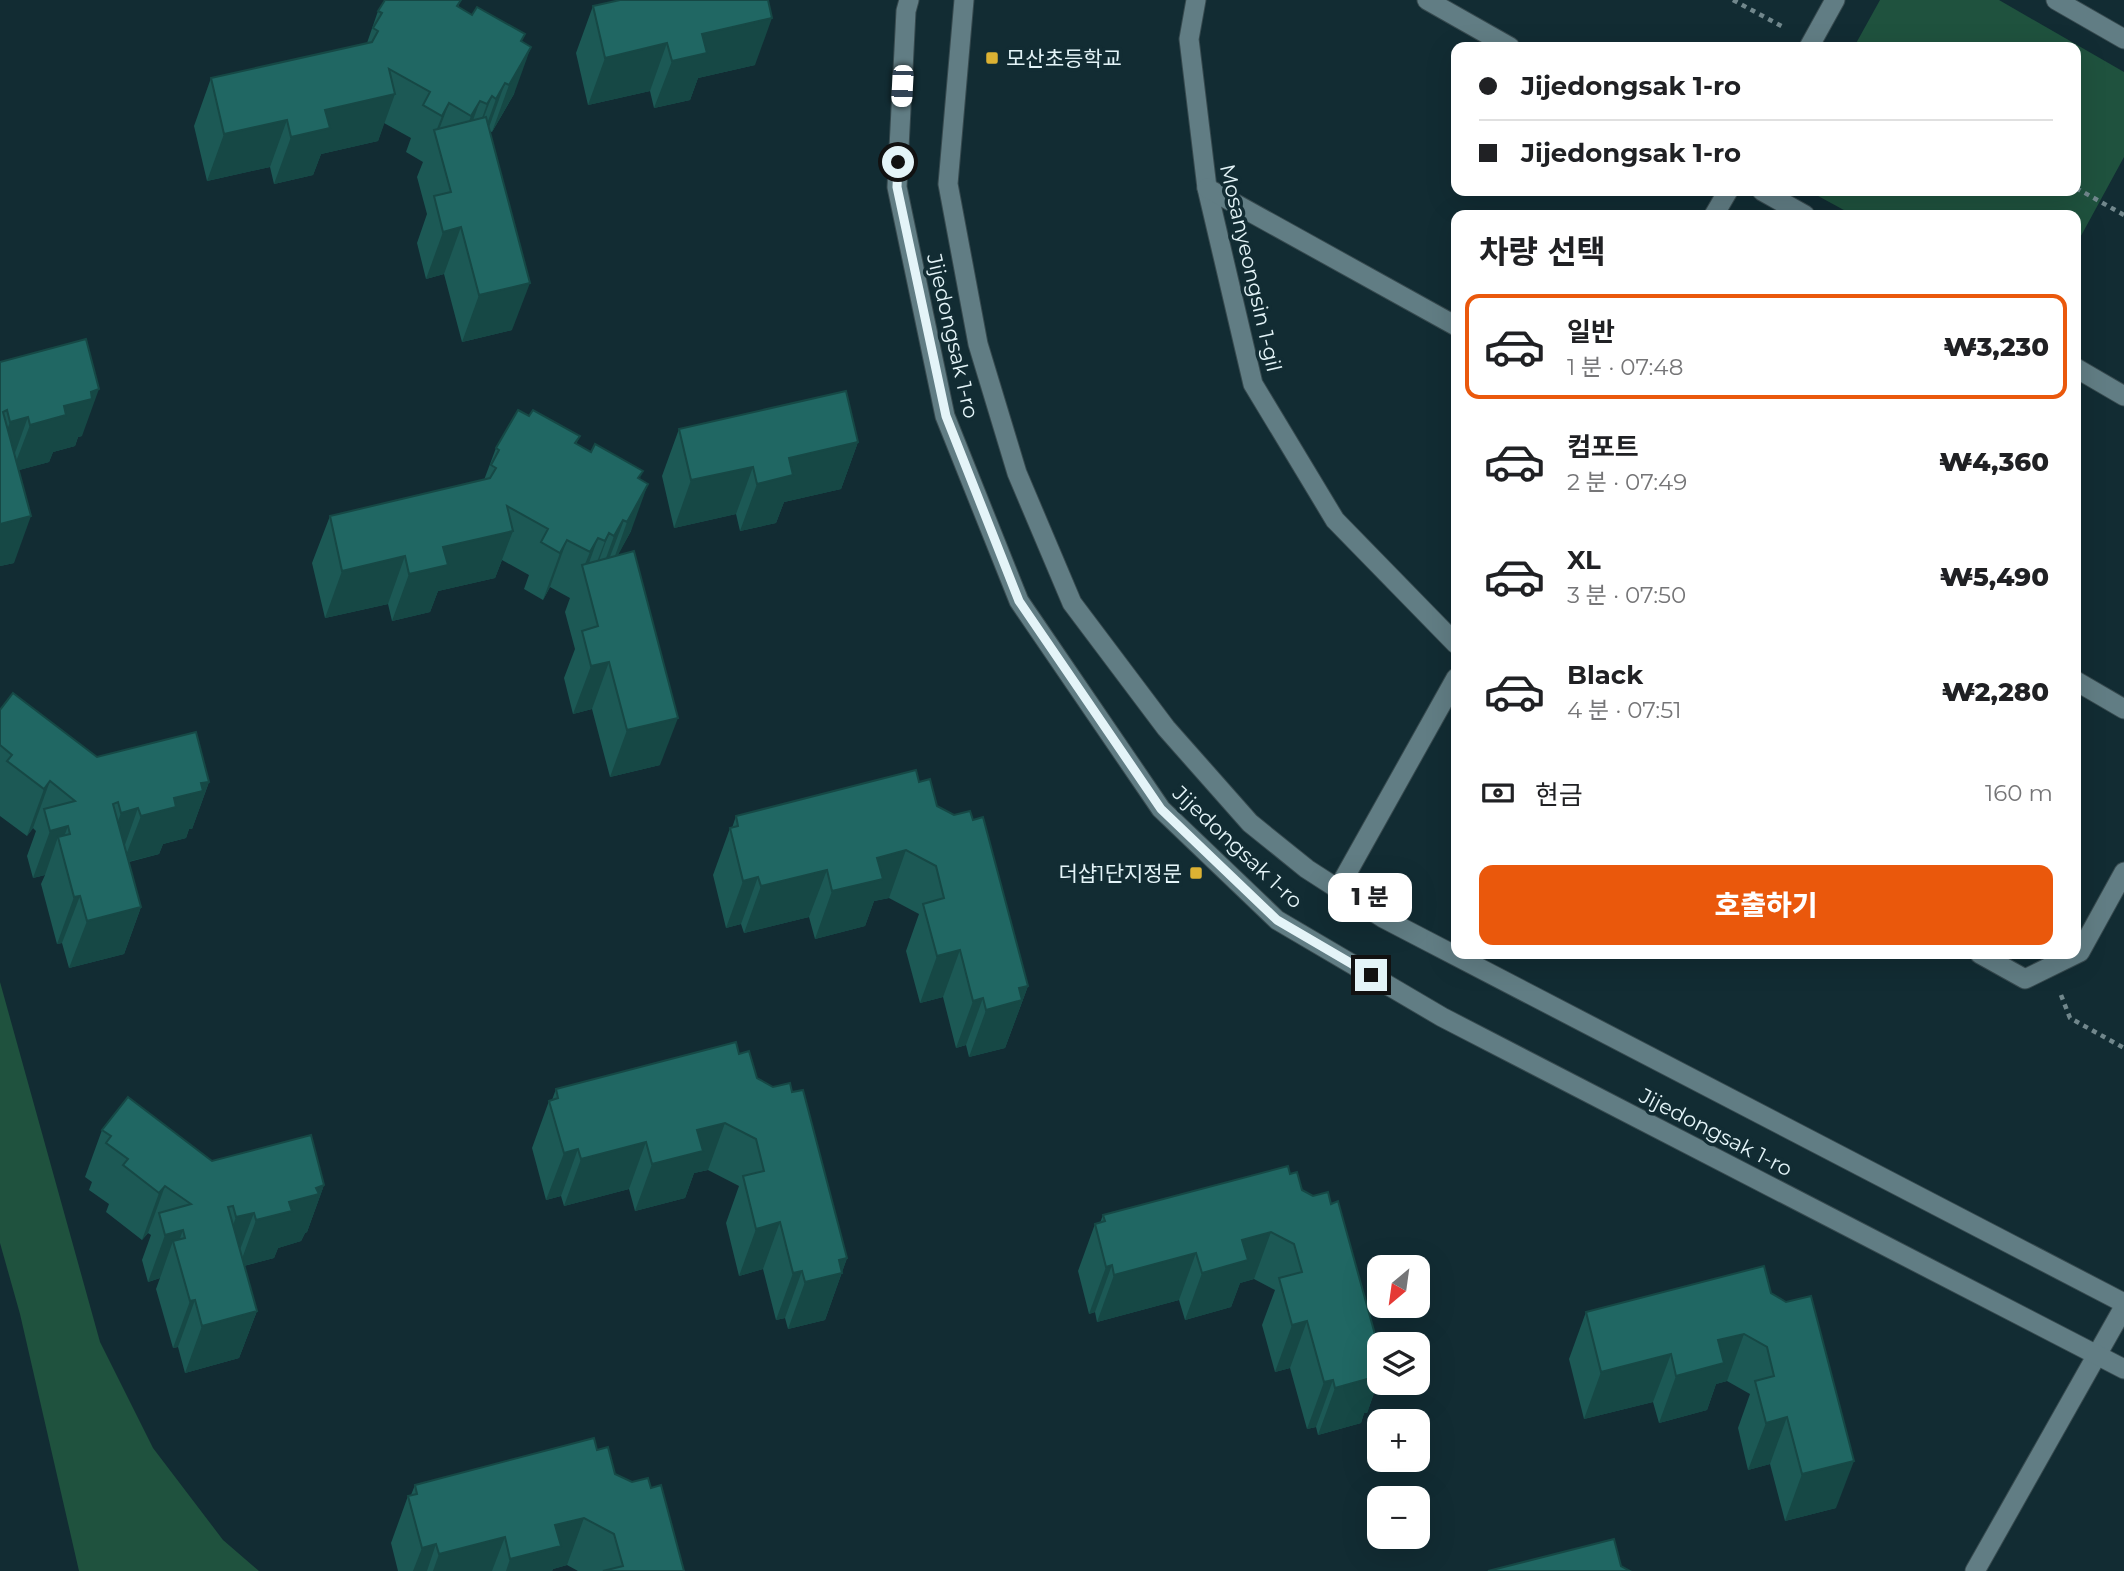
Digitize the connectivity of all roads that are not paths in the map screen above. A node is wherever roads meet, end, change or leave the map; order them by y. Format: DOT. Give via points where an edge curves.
graph roads {
  1 [pos="909,0"];
  2 [pos="964,0"];
  3 [pos="1196,0"];
  4 [pos="1427,0"];
  5 [pos="1835,0"];
  6 [pos="2056,0"];
  7 [pos="2124,39"];
  8 [pos="1501,42"];
  9 [pos="1812,42"];
  10 [pos="1207,188"];
  11 [pos="1771,196"];
  12 [pos="1796,210"];
  13 [pos="1451,323"];
  14 [pos="2081,371"];
  15 [pos="2124,396"];
  16 [pos="1451,639"];
  17 [pos="2081,684"];
  18 [pos="1451,687"];
  19 [pos="2124,709"];
  20 [pos="2124,872"];
  21 [pos="1338,889"];
  22 [pos="2081,950"];
  23 [pos="1451,954"];
  24 [pos="1462,959"];
  25 [pos="1989,959"];
  26 [pos="2066,959"];
  27 [pos="2124,1305"];
  28 [pos="2098,1355"];
  29 [pos="2124,1369"];
  30 [pos="1975,1571"];
  1 -- 28 [label="street, Jijedongsak 1-ro" via="897,187 946,416 1019,601 1161,809 1277,920 1442,1017"];
  2 -- 21 [label="street, Jijedongsak 1-ro" via="948,184 978,344 1022,485 1072,603 1166,728 1250,823"];
  3 -- 10 [label="street, Mosanyeongsin 1-gil" via="1189,38"];
  4 -- 8 [label="street"];
  5 -- 9 [label="street"];
  6 -- 7 [label="street"];
  10 -- 13 [label="street"];
  10 -- 16 [label="street, Mosanyeongsin 1-gil" via="1253,384 1335,520"];
  11 -- 12 [label="street"];
  14 -- 15 [label="street"];
  17 -- 19 [label="street"];
  18 -- 21 [label="street"];
  20 -- 22 [label="street"];
  21 -- 23 [label="street, Jijedongsak 1-ro"];
  24 -- 27 [label="street, Jijedongsak 1-ro"];
  25 -- 26 [label="street" via="2025,979"];
  27 -- 28 [label="street"];
  28 -- 29 [label="street, Jijedongsak 1-ro"];
  28 -- 30 [label="street"];
}
